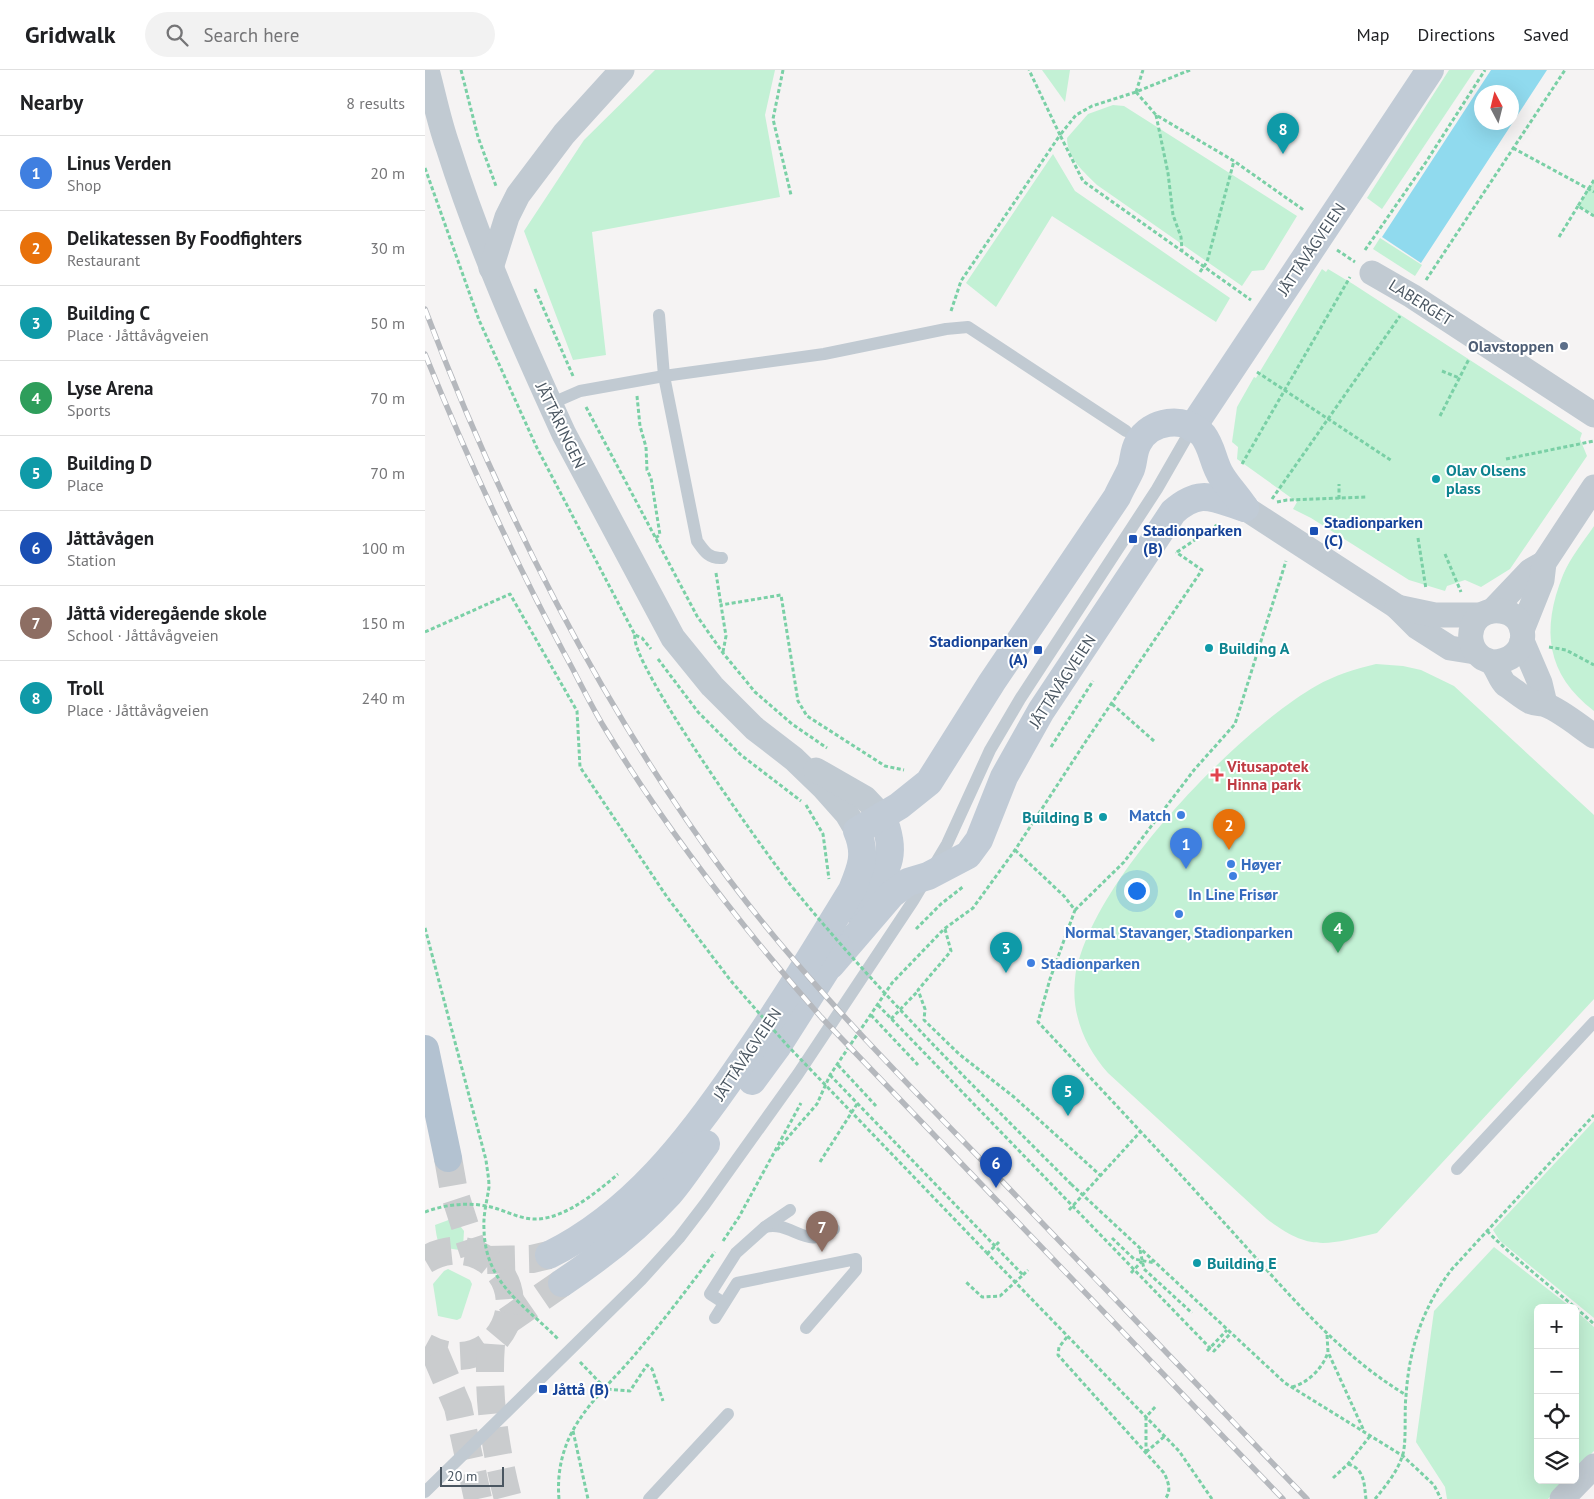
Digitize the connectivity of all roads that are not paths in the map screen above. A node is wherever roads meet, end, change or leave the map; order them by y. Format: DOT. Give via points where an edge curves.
graph roads {
  1 [pos="427,70"];
  2 [pos="622,70"];
  3 [pos="1430,70"];
  4 [pos="1363,266"];
  5 [pos="491,268"];
  6 [pos="659,315"];
  7 [pos="664,376"];
  8 [pos="550,404"];
  9 [pos="1594,415"];
  10 [pos="1192,428"];
  11 [pos="1126,431"];
  12 [pos="1594,487"];
  13 [pos="1246,511"];
  14 [pos="722,558"];
  15 [pos="1544,564"];
  16 [pos="1396,606"];
  17 [pos="1487,613"];
  18 [pos="1529,639"];
  19 [pos="1483,657"];
  20 [pos="1545,704"];
  21 [pos="1594,736"];
  22 [pos="794,759"];
  23 [pos="882,816"];
  24 [pos="857,831"];
  25 [pos="928,876"];
  26 [pos="831,965"];
  27 [pos="1594,1022"];
  28 [pos="425,1049"];
  29 [pos="448,1158"];
  30 [pos="1457,1169"];
  31 [pos="765,1227"];
  32 [pos="834,1230"];
  33 [pos="795,1232"];
  34 [pos="549,1255"];
  35 [pos="562,1283"];
  36 [pos="724,1303"];
  37 [pos="715,1318"];
  38 [pos="806,1328"];
  39 [pos="728,1414"];
  40 [pos="1594,1466"];
  41 [pos="425,1492"];
  42 [pos="649,1499"];
  43 [pos="1562,1499"];
  1 -- 5 [label="street, JÅTTÅRINGEN" via="447,147"];
  2 -- 5 [label="street" via="564,134 518,195 507,217"];
  3 -- 10 [label="street, JÅTTÅVÅGVEIEN"];
  4 -- 9 [label="street, LABERGET"];
  5 -- 8 [label="street, JÅTTÅRINGEN"];
  6 -- 7 [label="lane"];
  7 -- 8 [label="lane" via="580,391"];
  7 -- 11 [label="lane" via="824,354 968,327"];
  7 -- 14 [label="lane" via="697,541 714,559"];
  8 -- 22 [label="street, JÅTTÅRINGEN" via="673,638 712,686 754,728"];
  10 -- 13 [label="street" via="1202,434 1210,446 1221,476"];
  10 -- 23 [label="street" via="1170,422 1145,432 1117,496 929,782"];
  10 -- 25 [label="lane" via="1157,490 1020,699 990,750 947,844"];
  12 -- 15 [label="street"];
  13 -- 16 [label="street"];
  13 -- 25 [label="street, JÅTTÅVÅGVEIEN" via="1211,496 1182,503 1173,512 1041,711 1004,777 979,840 967,855"];
  15 -- 17 [label="street" via="1529,571"];
  15 -- 18 [label="street"];
  16 -- 17 [label="street" via="1435,615"];
  16 -- 19 [label="street" via="1417,626 1450,648"];
  17 -- 18 [label="street" via="1509,614 1518,621"];
  17 -- 19 [label="street" via="1474,622 1471,632 1471,641"];
  18 -- 19 [label="street" via="1512,658 1502,662"];
  18 -- 20 [label="street"];
  19 -- 20 [label="street" via="1503,683 1532,702"];
  20 -- 21 [label="street"];
  22 -- 23 [label="street, JÅTTÅRINGEN" via="844,784 865,798"];
  22 -- 24 [label="street, JÅTTÅRINGEN" via="847,814"];
  23 -- 24 [label="street"];
  23 -- 26 [label="street, JÅTTÅVÅGVEIEN" via="891,842 890,858"];
  24 -- 34 [label="street, JÅTTÅVÅGVEIEN" via="864,852 853,890 762,1034 705,1115 674,1156 623,1205 584,1236"];
  25 -- 26 [label="street, JÅTTÅVÅGVEIEN" via="908,882 892,894"];
  25 -- 41 [label="lane" via="798,1074 679,1238 641,1280"];
  26 -- 35 [label="street, JÅTTÅVÅGVEIEN" via="777,1047 670,1192 614,1246"];
  27 -- 30 [label="lane"];
  28 -- 29 [label="main road"];
  31 -- 33 [label="lane" via="779,1226"];
  31 -- 33 [label="lane" via="790,1210 788,1221"];
  31 -- 36 [label="lane" via="736,1253 709,1294"];
  32 -- 33 [label="lane" via="812,1238"];
  36 -- 37 [label="lane"];
  36 -- 38 [label="lane" via="737,1283 856,1259 855,1270"];
  39 -- 42 [label="lane"];
  40 -- 43 [label="street"];
}
